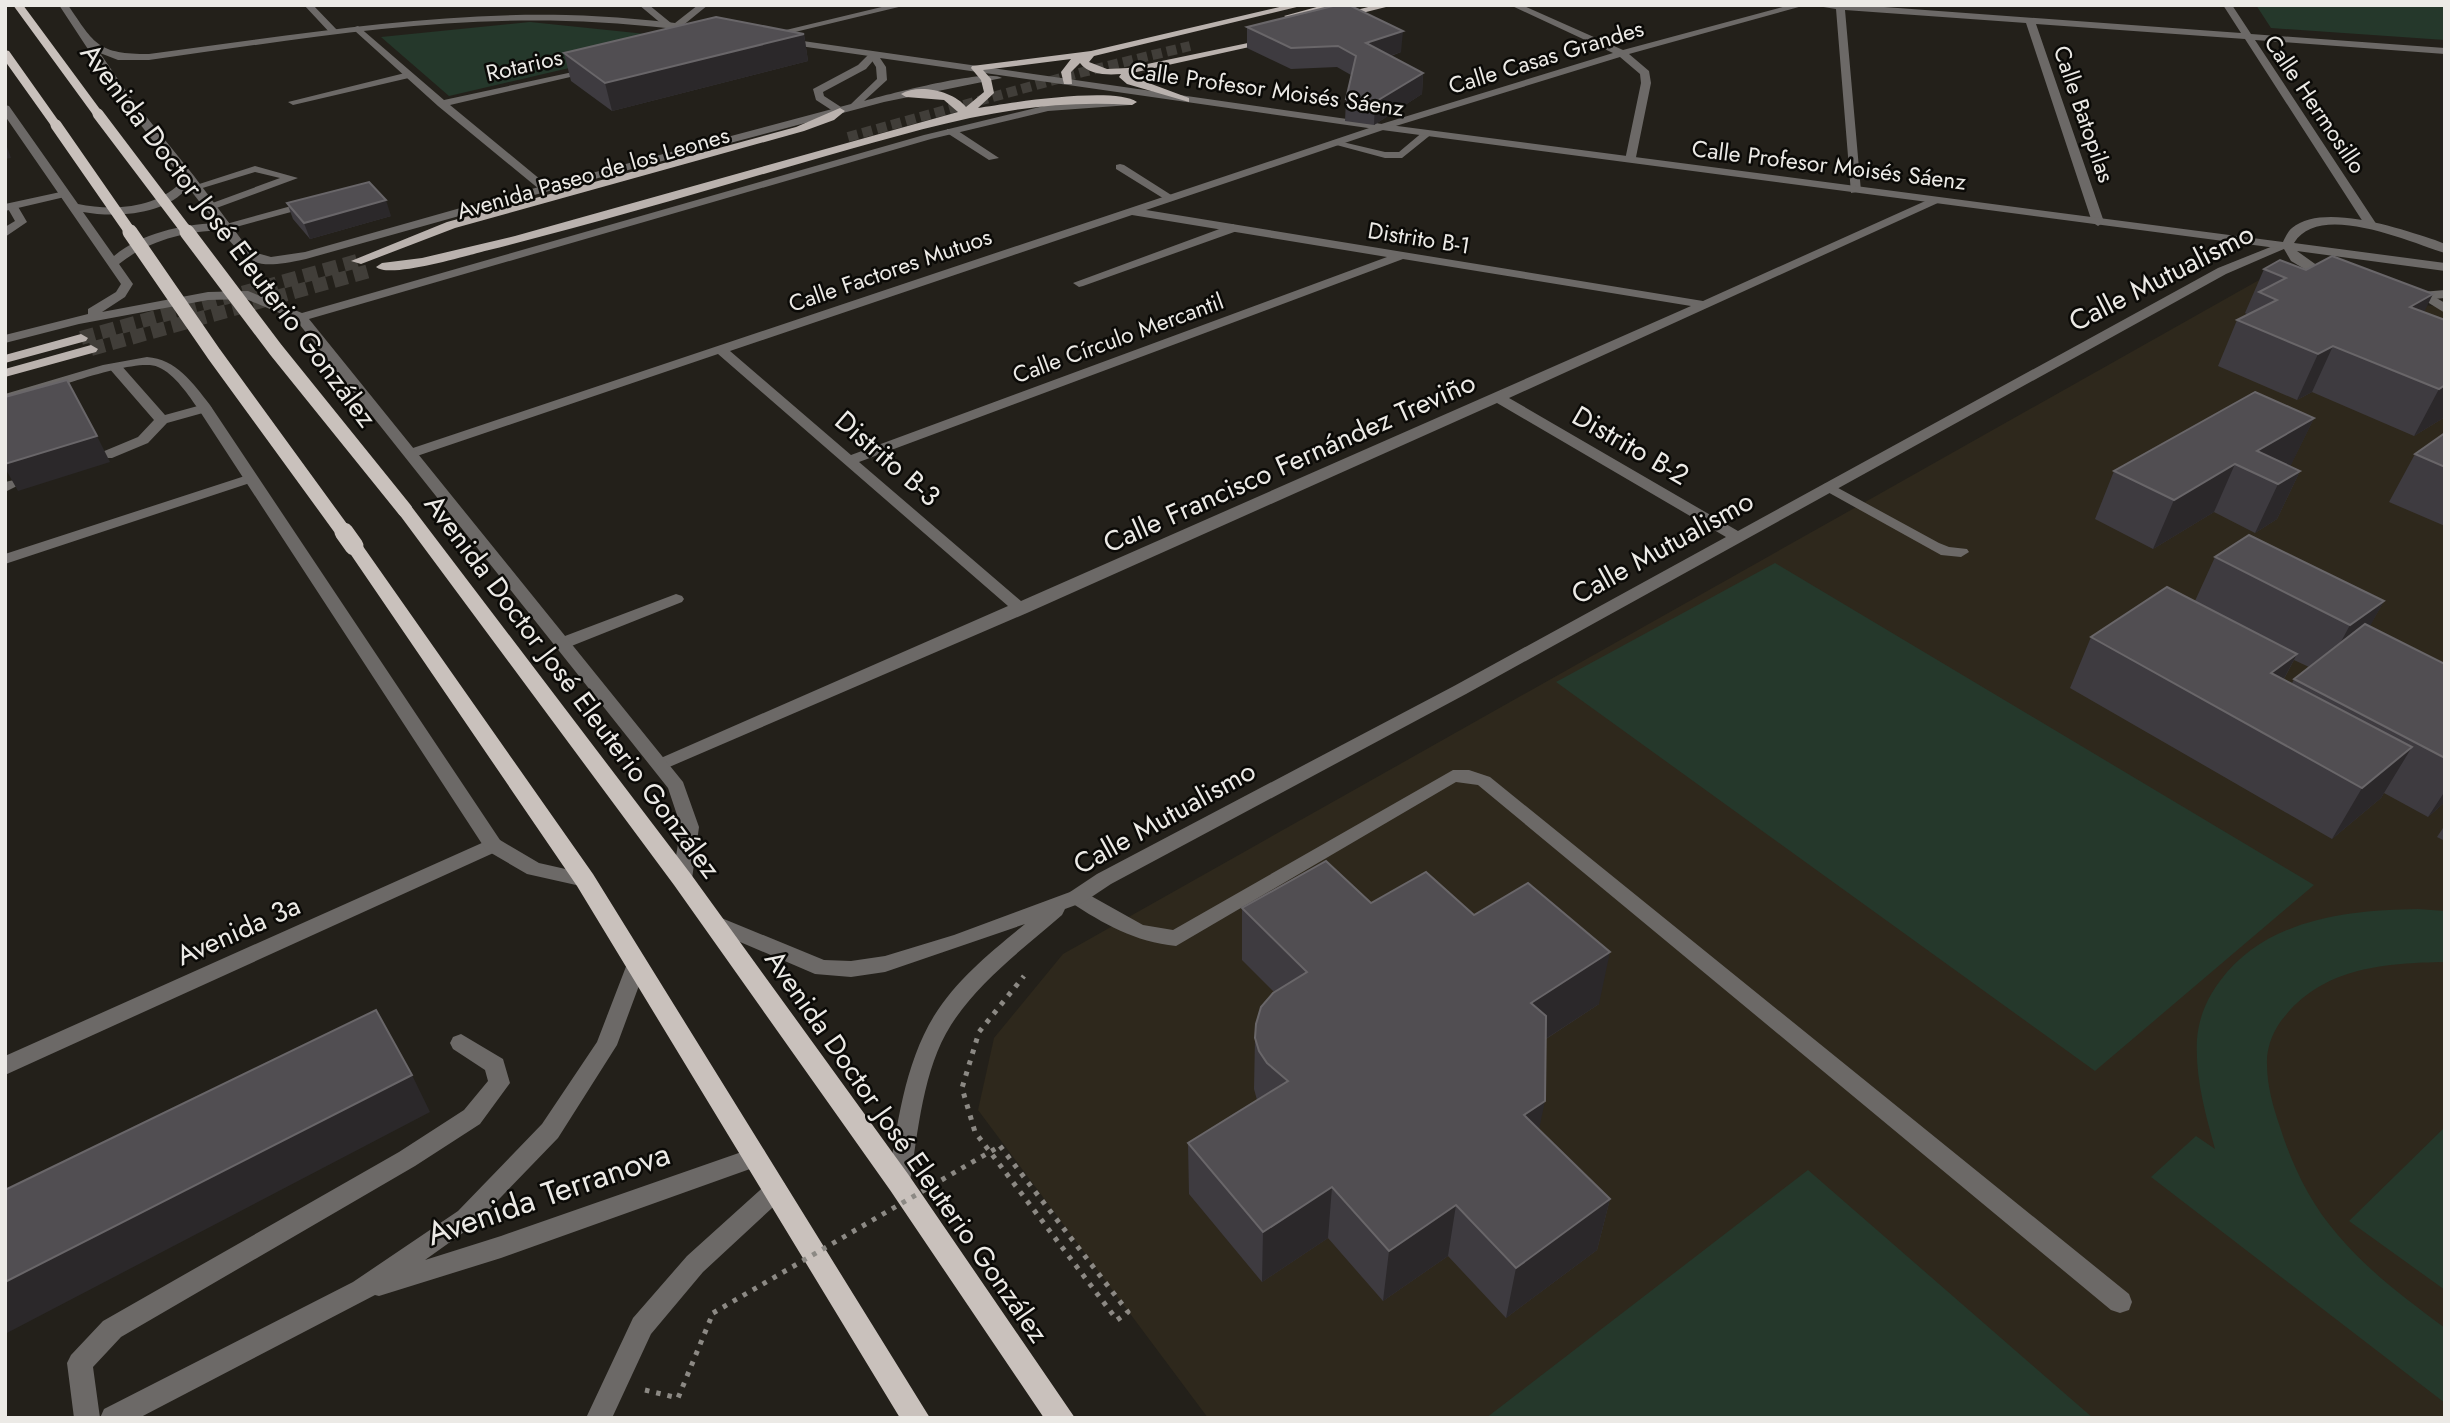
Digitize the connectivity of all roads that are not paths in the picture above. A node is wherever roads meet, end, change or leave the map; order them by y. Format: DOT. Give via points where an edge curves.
graph roads {
  1 [pos="18,5"];
  2 [pos="63,5"];
  3 [pos="308,5"];
  4 [pos="643,5"];
  5 [pos="704,5"];
  6 [pos="1301,5"];
  7 [pos="1337,5"];
  8 [pos="1390,5"];
  9 [pos="1514,5"];
  10 [pos="1802,5"];
  11 [pos="1815,5"];
  12 [pos="2227,5"];
  13 [pos="899,6"];
  14 [pos="1840,7"];
  15 [pos="1352,13"];
  16 [pos="2030,21"];
  17 [pos="666,23"];
  18 [pos="678,25"];
  19 [pos="1329,25"];
  20 [pos="358,29"];
  21 [pos="1271,30"];
  22 [pos="714,31"];
  23 [pos="334,32"];
  24 [pos="2245,36"];
  25 [pos="86,43"];
  26 [pos="2445,51"];
  27 [pos="5,53"];
  28 [pos="1622,53"];
  29 [pos="1091,54"];
  30 [pos="873,55"];
  31 [pos="603,66"];
  32 [pos="976,68"];
  33 [pos="1128,71"];
  34 [pos="409,75"];
  35 [pos="1025,76"];
  36 [pos="986,79"];
  37 [pos="1068,82"];
  38 [pos="906,94"];
  39 [pos="1185,100"];
  40 [pos="293,102"];
  41 [pos="1132,102"];
  42 [pos="442,104"];
  43 [pos="5,108"];
  44 [pos="840,111"];
  45 [pos="964,114"];
  46 [pos="840,127"];
  47 [pos="1382,127"];
  48 [pos="951,131"];
  49 [pos="1428,133"];
  50 [pos="848,137"];
  51 [pos="928,137"];
  52 [pos="1334,143"];
  53 [pos="993,158"];
  54 [pos="1632,160"];
  55 [pos="1120,167"];
  56 [pos="193,183"];
  57 [pos="543,187"];
  58 [pos="1855,191"];
  59 [pos="65,194"];
  60 [pos="1170,198"];
  61 [pos="327,200"];
  62 [pos="1936,200"];
  63 [pos="73,207"];
  64 [pos="211,207"];
  65 [pos="9,208"];
  66 [pos="1131,211"];
  67 [pos="2098,222"];
  68 [pos="2371,225"];
  69 [pos="226,226"];
  70 [pos="1233,228"];
  71 [pos="5,233"];
  72 [pos="2287,245"];
  73 [pos="2445,250"];
  74 [pos="1400,256"];
  75 [pos="112,263"];
  76 [pos="382,267"];
  77 [pos="2445,267"];
  78 [pos="369,271"];
  79 [pos="1079,283"];
  80 [pos="2340,283"];
  81 [pos="2445,294"];
  82 [pos="2391,295"];
  83 [pos="2428,297"];
  84 [pos="1701,304"];
  85 [pos="2445,309"];
  86 [pos="301,317"];
  87 [pos="78,320"];
  88 [pos="6,338"];
  89 [pos="720,349"];
  90 [pos="5,359"];
  91 [pos="115,367"];
  92 [pos="5,373"];
  93 [pos="1498,398"];
  94 [pos="5,399"];
  95 [pos="205,408"];
  96 [pos="162,420"];
  97 [pos="412,453"];
  98 [pos="107,455"];
  99 [pos="850,460"];
  100 [pos="251,478"];
  101 [pos="1829,487"];
  102 [pos="1737,537"];
  103 [pos="1961,552"];
  104 [pos="5,559"];
  105 [pos="676,599"];
  106 [pos="1021,609"];
  107 [pos="563,643"];
  108 [pos="660,765"];
  109 [pos="494,845"];
  110 [pos="682,879"];
  111 [pos="585,880"];
  112 [pos="1071,899"];
  113 [pos="712,922"];
  114 [pos="637,964"];
  115 [pos="461,1043"];
  116 [pos="7,1058"];
  117 [pos="756,1157"];
  118 [pos="899,1182"];
  119 [pos="776,1190"];
  120 [pos="362,1290"];
  121 [pos="2120,1301"];
  122 [pos="88,1418"];
  123 [pos="113,1418"];
  124 [pos="599,1418"];
  125 [pos="916,1418"];
  126 [pos="1061,1418"];
  1 -- 110 [label="highway, Avenida Doctor José Eleuterio González, bridge"];
  2 -- 25 [label="street"];
  3 -- 23 [label="street"];
  4 -- 17 [label="street"];
  5 -- 18 [label="street"];
  6 -- 29 [label="main road"];
  7 -- 21 [label="main road" via="1185,43"];
  8 -- 15 [label="main road"];
  9 -- 28 [label="street"];
  10 -- 28 [label="street, Calle Casas Grandes"];
  11 -- 14 [label="street"];
  12 -- 24 [label="street, Calle Hermosillo"];
  13 -- 30 [label="street, Calle Profesor Moisés Sáenz" via="760,38"];
  14 -- 16 [label="street"];
  14 -- 58 [label="street"];
  15 -- 19 [label="main road"];
  15 -- 33 [label="main road"];
  16 -- 24 [label="street"];
  16 -- 67 [label="street, Calle Batopilas"];
  17 -- 18 [label="street"];
  17 -- 20 [label="street" via="485,18"];
  18 -- 22 [label="street"];
  20 -- 23 [label="street"];
  20 -- 34 [label="street"];
  23 -- 25 [label="street" via="139,57 118,57"];
  24 -- 26 [label="street"];
  24 -- 68 [label="street, Calle Hermosillo"];
  25 -- 56 [label="street"];
  27 -- 111 [label="highway, bridge"];
  28 -- 47 [label="street, Calle Casas Grandes"];
  28 -- 54 [label="street" via="1645,73 1646,83"];
  29 -- 32 [label="main road"];
  29 -- 33 [label="main road" via="1084,62 1088,67"];
  29 -- 37 [label="main road" via="1071,63 1066,72"];
  30 -- 32 [label="street, Calle Profesor Moisés Sáenz"];
  30 -- 44 [label="street" via="882,80 861,100"];
  30 -- 44 [label="street" via="862,67 817,91 816,95"];
  31 -- 42 [label="street, Rotarios"];
  32 -- 35 [label="street, Calle Profesor Moisés Sáenz"];
  32 -- 36 [label="main road"];
  33 -- 39 [label="main road" via="1124,76 1130,82"];
  34 -- 40 [label="street"];
  34 -- 42 [label="street"];
  35 -- 36 [label="street"];
  35 -- 37 [label="street, Calle Profesor Moisés Sáenz"];
  36 -- 38 [label="street"];
  36 -- 45 [label="main road" via="989,93"];
  37 -- 39 [label="street, Calle Profesor Moisés Sáenz"];
  38 -- 44 [label="street"];
  38 -- 45 [label="main road" via="945,96 960,105"];
  39 -- 41 [label="street"];
  39 -- 47 [label="street, Calle Profesor Moisés Sáenz"];
  41 -- 45 [label="main road" via="1066,99"];
  41 -- 48 [label="street" via="1048,108"];
  42 -- 57 [label="street"];
  43 -- 59 [label="street"];
  44 -- 46 [label="main road, Avenida Paseo de los Leones" via="800,129 451,225 357,261"];
  44 -- 57 [label="street"];
  45 -- 51 [label="street"];
  45 -- 76 [label="main road" via="509,242"];
  47 -- 49 [label="street, Calle Profesor Moisés Sáenz"];
  47 -- 52 [label="street, Calle Factores Mutuos"];
  48 -- 51 [label="street"];
  48 -- 53 [label="street"];
  49 -- 52 [label="street" via="1402,155"];
  49 -- 54 [label="street, Calle Profesor Moisés Sáenz"];
  50 -- 76 [label="main road, Avenida Paseo de los Leones"];
  51 -- 86 [label="street"];
  52 -- 60 [label="street, Calle Factores Mutuos"];
  54 -- 58 [label="street, Calle Profesor Moisés Sáenz"];
  55 -- 60 [label="street"];
  56 -- 63 [label="street" via="137,208 96,213"];
  56 -- 64 [label="street"];
  56 -- 64 [label="street" via="255,169 292,178"];
  57 -- 69 [label="street" via="285,259 253,259"];
  58 -- 62 [label="street, Calle Profesor Moisés Sáenz"];
  59 -- 63 [label="street"];
  59 -- 65 [label="street"];
  60 -- 66 [label="street, Calle Factores Mutuos"];
  61 -- 69 [label="street"];
  62 -- 67 [label="street, Calle Profesor Moisés Sáenz"];
  62 -- 84 [label="street, Calle Francisco Fernández Treviño"];
  63 -- 75 [label="street"];
  64 -- 69 [label="street"];
  65 -- 71 [label="street" via="20,222"];
  66 -- 70 [label="street, Distrito B-1"];
  66 -- 89 [label="street, Calle Factores Mutuos"];
  67 -- 72 [label="street, Calle Profesor Moisés Sáenz"];
  68 -- 72 [label="street" via="2309,225 2296,230"];
  68 -- 73 [label="street" via="2422,238"];
  69 -- 75 [label="street" via="169,233 125,251"];
  70 -- 74 [label="street, Distrito B-1"];
  70 -- 79 [label="street"];
  72 -- 77 [label="street, Calle Profesor Moisés Sáenz"];
  72 -- 80 [label="street" via="2308,268"];
  72 -- 101 [label="street, Calle Mutualismo" via="2222,271"];
  74 -- 84 [label="street, Distrito B-1"];
  74 -- 99 [label="street, Calle Círculo Mercantil"];
  75 -- 87 [label="street" via="127,284 121,295"];
  76 -- 78 [label="main road, Avenida Paseo de los Leones"];
  81 -- 83 [label="street"];
  82 -- 83 [label="street"];
  83 -- 85 [label="street"];
  84 -- 93 [label="street, Calle Francisco Fernández Treviño"];
  86 -- 87 [label="street" via="248,295 208,296"];
  86 -- 97 [label="street"];
  87 -- 88 [label="street"];
  89 -- 97 [label="street, Calle Factores Mutuos"];
  89 -- 99 [label="street, Distrito B-3"];
  90 -- 92 [label="main road" via="86,344"];
  91 -- 94 [label="street"];
  91 -- 95 [label="street" via="162,363"];
  91 -- 96 [label="street"];
  93 -- 102 [label="street, Distrito B-2"];
  93 -- 106 [label="street, Calle Francisco Fernández Treviño"];
  95 -- 96 [label="street"];
  95 -- 100 [label="street"];
  96 -- 98 [label="street" via="143,440"];
  97 -- 107 [label="street"];
  99 -- 106 [label="street, Distrito B-3"];
  100 -- 104 [label="street"];
  100 -- 109 [label="street"];
  101 -- 102 [label="street, Calle Mutualismo"];
  101 -- 103 [label="street" via="1933,546"];
  102 -- 112 [label="street, Calle Mutualismo"];
  105 -- 107 [label="street"];
  106 -- 108 [label="street, Calle Francisco Fernández Treviño"];
  107 -- 108 [label="street"];
  108 -- 110 [label="street" via="677,786 690,827"];
  109 -- 111 [label="street" via="534,869"];
  109 -- 116 [label="street, Avenida 3a"];
  110 -- 113 [label="highway, Avenida Doctor José Eleuterio González"];
  111 -- 114 [label="highway"];
  112 -- 113 [label="street, Calle Mutualismo" via="913,957 852,969 822,968"];
  112 -- 118 [label="street, Calle Mutualismo" via="995,962 941,1023 918,1093"];
  112 -- 121 [label="street" via="1150,937 1176,938 1453,776 1484,780"];
  113 -- 118 [label="highway, Avenida Doctor José Eleuterio González"];
  114 -- 117 [label="highway"];
  114 -- 120 [label="street, Avenida Terranova" via="606,1045 550,1131 466,1218"];
  115 -- 122 [label="street" via="495,1065 499,1083 472,1117 112,1329 80,1363"];
  117 -- 119 [label="highway"];
  117 -- 120 [label="street, Avenida Terranova" via="501,1247"];
  118 -- 126 [label="highway, Avenida Doctor José Eleuterio González"];
  119 -- 124 [label="street" via="695,1264 642,1326"];
  119 -- 125 [label="highway"];
  120 -- 123 [label="street, Avenida Terranova"];
}
